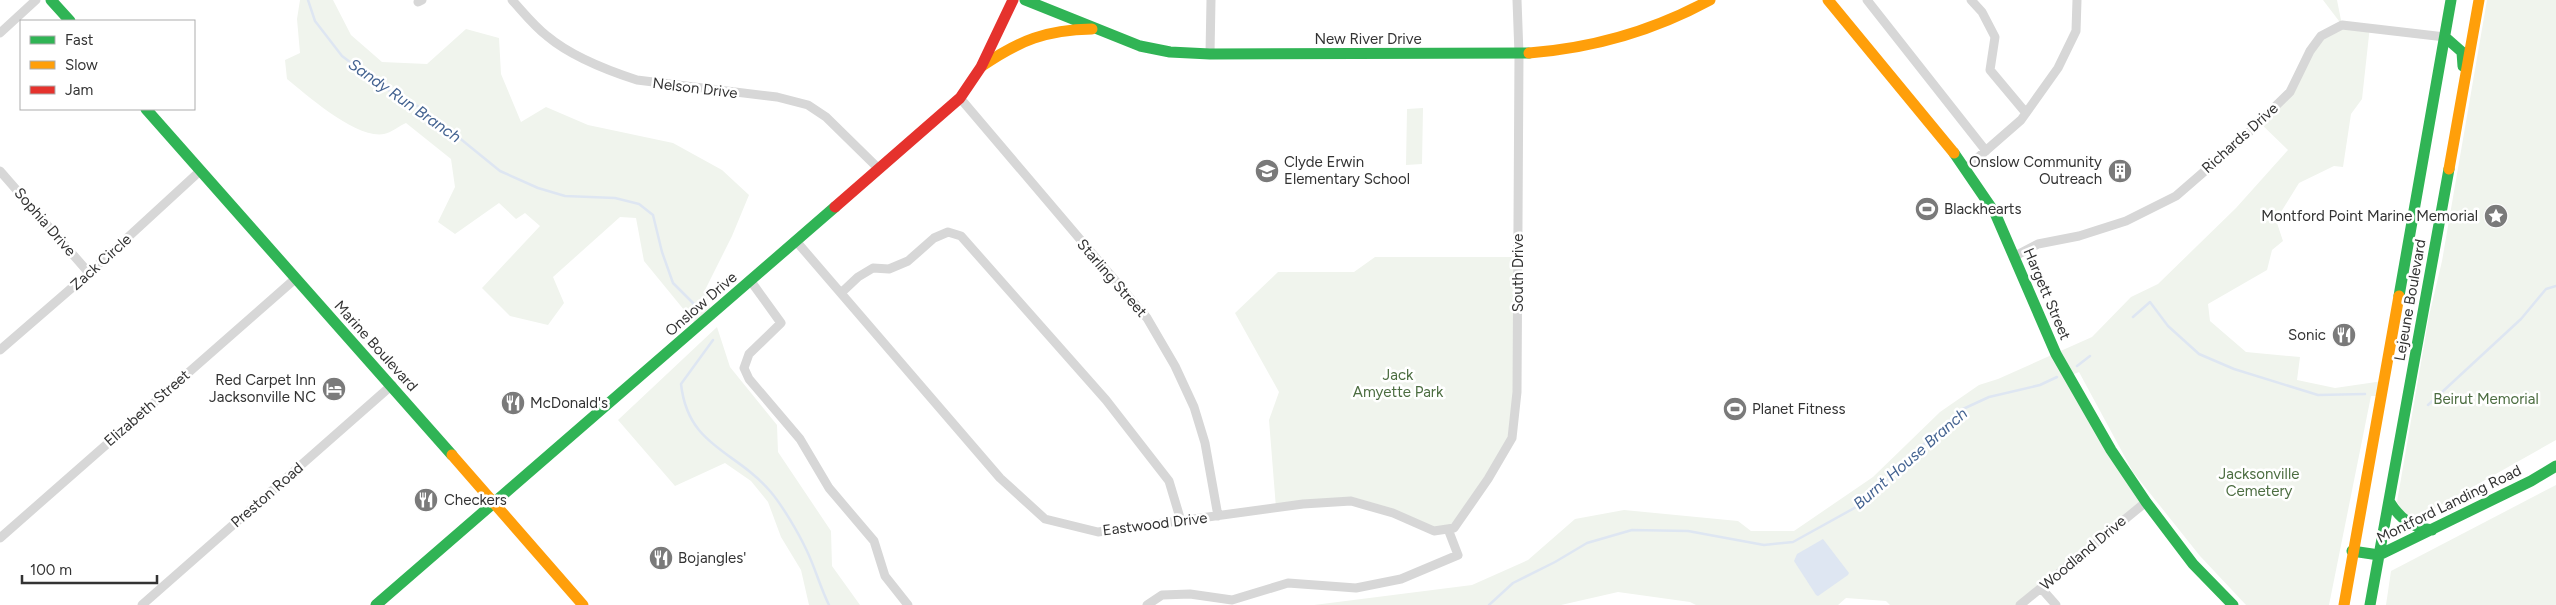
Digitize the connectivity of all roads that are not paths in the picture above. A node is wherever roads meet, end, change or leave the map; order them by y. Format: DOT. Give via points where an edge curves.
graph roads {
  1 [pos="36,0"];
  2 [pos="51,0"];
  3 [pos="512,0"];
  4 [pos="1013,0"];
  5 [pos="1025,0"];
  6 [pos="1211,0"];
  7 [pos="1517,0"];
  8 [pos="1710,0"];
  9 [pos="1828,0"];
  10 [pos="1867,0"];
  11 [pos="1971,0"];
  12 [pos="2076,0"];
  13 [pos="2451,0"];
  14 [pos="2480,0"];
  15 [pos="69,20"];
  16 [pos="1098,29"];
  17 [pos="0,33"];
  18 [pos="2445,37"];
  19 [pos="1210,54"];
  20 [pos="1519,54"];
  21 [pos="981,67"];
  22 [pos="2463,86"];
  23 [pos="960,98"];
  24 [pos="147,110"];
  25 [pos="2026,114"];
  26 [pos="1986,151"];
  27 [pos="1966,168"];
  28 [pos="878,169"];
  29 [pos="0,171"];
  30 [pos="200,171"];
  31 [pos="796,241"];
  32 [pos="2015,256"];
  33 [pos="89,273"];
  34 [pos="295,279"];
  35 [pos="750,280"];
  36 [pos="841,293"];
  37 [pos="0,350"];
  38 [pos="392,385"];
  39 [pos="2556,466"];
  40 [pos="2146,502"];
  41 [pos="2388,502"];
  42 [pos="495,503"];
  43 [pos="1218,516"];
  44 [pos="1181,522"];
  45 [pos="1451,528"];
  46 [pos="2432,530"];
  47 [pos="0,538"];
  48 [pos="2352,551"];
  49 [pos="2379,556"];
  50 [pos="2041,588"];
  51 [pos="142,605"];
  52 [pos="376,605"];
  53 [pos="583,605"];
  54 [pos="908,605"];
  55 [pos="1147,605"];
  56 [pos="2020,605"];
  57 [pos="2056,605"];
  58 [pos="2233,605"];
  59 [pos="2344,605"];
  60 [pos="2370,605"];
  1 -- 17 [label="street"];
  2 -- 15 [label="main road"];
  3 -- 28 [label="street, Nelson Drive" via="548,37 617,74 637,80 777,97 808,105 826,117"];
  4 -- 21 [label="main road, Onslow Drive"];
  5 -- 16 [label="main road, New River Drive"];
  6 -- 19 [label="street"];
  7 -- 20 [label="street, South Drive"];
  8 -- 20 [label="main road, New River Drive" via="1664,25 1620,40 1568,51"];
  9 -- 27 [label="main road, Hargett Street"];
  10 -- 26 [label="street"];
  11 -- 25 [label="street" via="1982,12 1995,38 1990,70"];
  12 -- 25 [label="street" via="2076,30 2058,68"];
  13 -- 18 [label="main road, Lejeune Boulevard"];
  14 -- 22 [label="main road, Lejeune Boulevard"];
  16 -- 19 [label="main road, New River Drive" via="1140,46 1170,52"];
  16 -- 21 [label="main road" via="1063,29 1033,35 1008,47"];
  18 -- 22 [label="main road" via="2462,52"];
  18 -- 32 [label="street, Richards Drive" via="2342,25 2321,36 2290,92 2176,196 2126,221 2079,236 2038,244"];
  18 -- 48 [label="main road, Lejeune Boulevard"];
  19 -- 20 [label="main road, New River Drive"];
  20 -- 45 [label="street, South Drive" via="1517,392 1512,438 1488,479"];
  21 -- 23 [label="main road, Onslow Drive"];
  22 -- 41 [label="main road, Lejeune Boulevard"];
  23 -- 28 [label="main road, Onslow Drive"];
  23 -- 43 [label="street, Starling Street" via="1147,318 1194,407 1205,443"];
  24 -- 30 [label="main road, Marine Boulevard"];
  25 -- 26 [label="street"];
  26 -- 27 [label="street"];
  27 -- 32 [label="main road, Hargett Street" via="1995,214"];
  28 -- 31 [label="main road, Onslow Drive"];
  29 -- 33 [label="street, Sophia Drive"];
  30 -- 33 [label="street, Zack Circle"];
  30 -- 34 [label="main road, Marine Boulevard"];
  31 -- 35 [label="main road, Onslow Drive"];
  31 -- 36 [label="street, Eastwood Drive"];
  32 -- 40 [label="main road, Hargett Street" via="2056,354 2111,450"];
  33 -- 37 [label="street, Zack Circle"];
  34 -- 38 [label="main road, Marine Boulevard"];
  34 -- 47 [label="street, Elizabeth Street"];
  35 -- 42 [label="main road, Onslow Drive"];
  35 -- 54 [label="street" via="781,323 749,354 744,368 749,379 800,439 828,488 874,541 885,576"];
  36 -- 44 [label="street, Eastwood Drive" via="1000,478 1045,519 1098,532"];
  36 -- 44 [label="street" via="873,268 890,269 908,261 934,238 948,232 962,236 1106,400 1169,481"];
  38 -- 42 [label="main road, Marine Boulevard"];
  38 -- 51 [label="street, Preston Road"];
  39 -- 46 [label="main road, Montford Landing Road"];
  40 -- 50 [label="street, Woodland Drive"];
  40 -- 58 [label="main road, Hargett Street" via="2193,564"];
  41 -- 46 [label="main road" via="2400,520"];
  41 -- 49 [label="main road, Lejeune Boulevard"];
  42 -- 52 [label="main road, Onslow Drive"];
  42 -- 53 [label="main road, Marine Boulevard"];
  43 -- 44 [label="street, Eastwood Drive"];
  43 -- 45 [label="street, Eastwood Drive" via="1351,501 1392,513 1434,531"];
  45 -- 55 [label="street" via="1458,556 1401,579 1356,588 1288,583 1232,600 1190,594 1162,595"];
  46 -- 49 [label="main road, Montford Landing Road"];
  48 -- 49 [label="main road, Montford Landing Road"];
  48 -- 59 [label="main road, Lejeune Boulevard"];
  49 -- 60 [label="main road, Lejeune Boulevard"];
  50 -- 56 [label="street, Woodland Drive"];
  50 -- 57 [label="street"];
}
